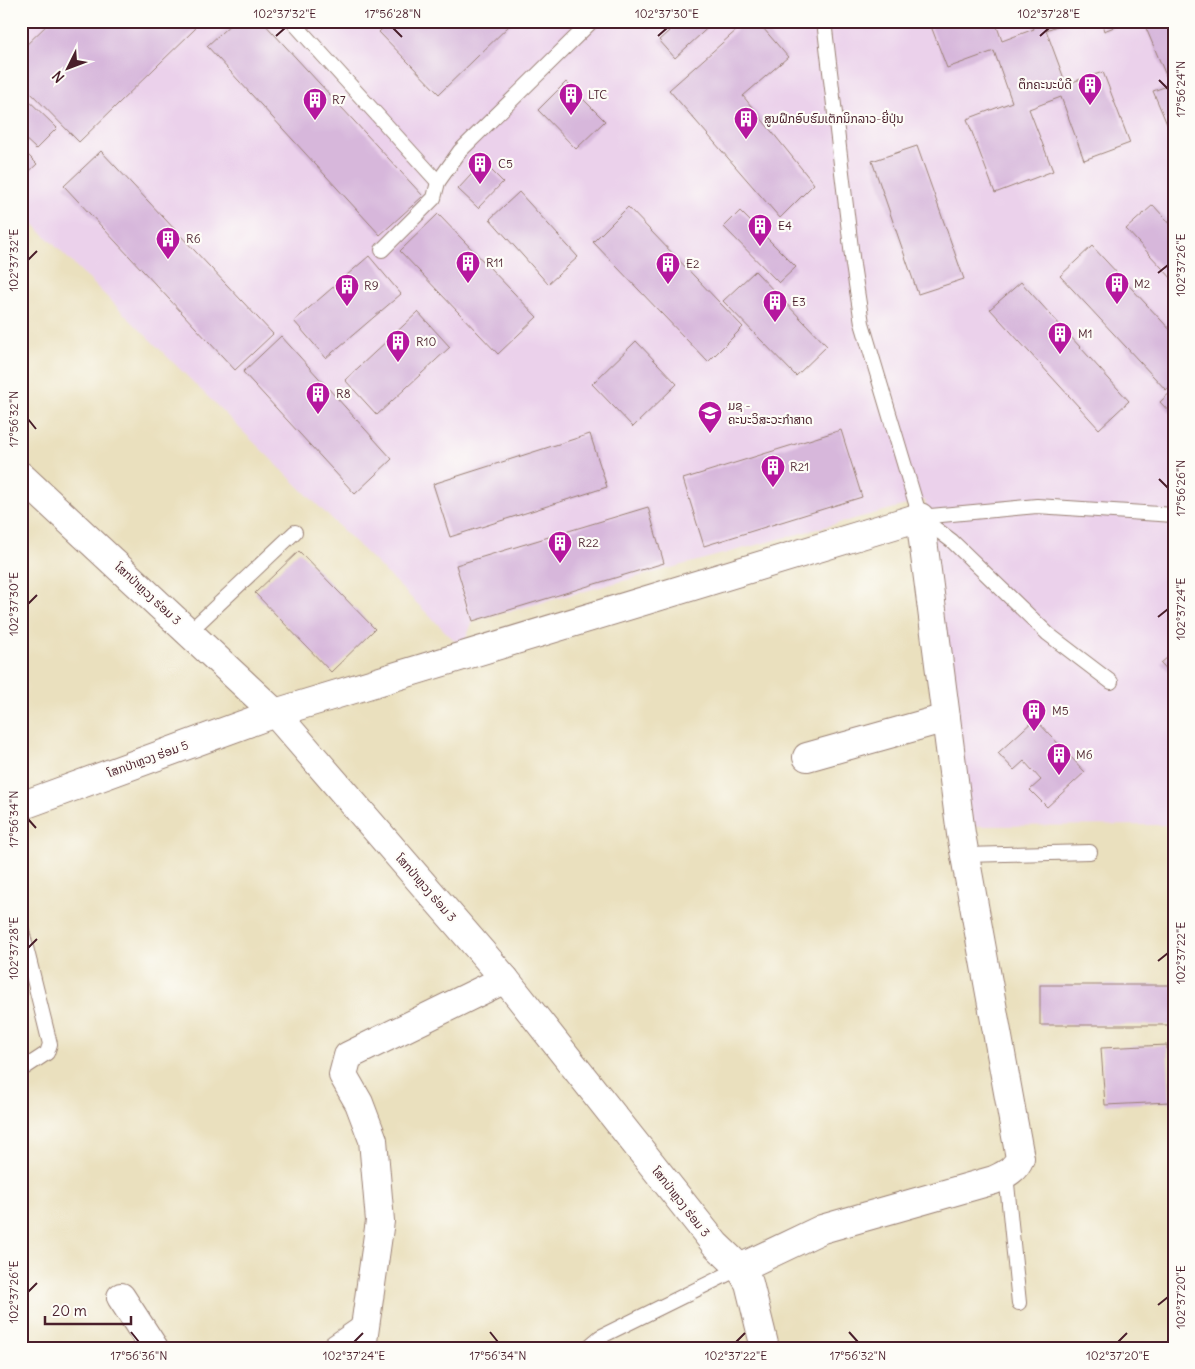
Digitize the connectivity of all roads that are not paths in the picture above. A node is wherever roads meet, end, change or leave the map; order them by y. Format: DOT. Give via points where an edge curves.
graph roads {
  1 [pos="292,21"];
  2 [pos="592,21"];
  3 [pos="824,21"];
  4 [pos="438,182"];
  5 [pos="382,250"];
  6 [pos="21,476"];
  7 [pos="1174,515"];
  8 [pos="920,517"];
  9 [pos="295,532"];
  10 [pos="189,632"];
  11 [pos="1111,682"];
  12 [pos="275,713"];
  13 [pos="946,718"];
  14 [pos="807,757"];
  15 [pos="21,806"];
  16 [pos="1090,852"];
  17 [pos="964,855"];
  18 [pos="21,927"];
  19 [pos="505,979"];
  20 [pos="21,1070"];
  21 [pos="1006,1174"];
  22 [pos="740,1268"];
  23 [pos="122,1297"];
  24 [pos="1019,1303"];
  25 [pos="363,1339"];
  26 [pos="154,1348"];
  27 [pos="337,1348"];
  28 [pos="587,1348"];
  29 [pos="765,1348"];
  1 -- 4 [label="lane"];
  2 -- 4 [label="lane" via="460,151"];
  3 -- 8 [label="lane" via="862,323"];
  4 -- 5 [label="lane" via="434,198"];
  6 -- 10 [label="street, ໂສກປ່າຫຼວງ ຮ່ອມ 3"];
  7 -- 8 [label="lane" via="1037,506"];
  8 -- 11 [label="lane" via="952,541 1048,634"];
  8 -- 12 [label="street, ໂສກປ່າຫຼວງ ຮ່ອມ 5"];
  8 -- 13 [label="street"];
  9 -- 10 [label="lane"];
  10 -- 12 [label="street, ໂສກປ່າຫຼວງ ຮ່ອມ 3"];
  12 -- 15 [label="street, ໂສກປ່າຫຼວງ ຮ່ອມ 5"];
  12 -- 19 [label="street, ໂສກປ່າຫຼວງ ຮ່ອມ 3"];
  13 -- 14 [label="street"];
  13 -- 17 [label="street"];
  16 -- 17 [label="lane"];
  17 -- 21 [label="street" via="1020,1158 1016,1167"];
  18 -- 20 [label="lane" via="50,1044 47,1053"];
  19 -- 22 [label="street, ໂສກປ່າຫຼວງ ຮ່ອມ 3" via="715,1244"];
  19 -- 25 [label="street" via="348,1056 343,1075 359,1103 373,1140 380,1221"];
  21 -- 22 [label="street" via="822,1228"];
  21 -- 24 [label="lane"];
  22 -- 28 [label="lane" via="600,1337"];
  22 -- 29 [label="street, ໂສກປ່າຫຼວງ ຮ່ອມ 3" via="749,1284"];
  23 -- 26 [label="street"];
  25 -- 27 [label="street"];
}
